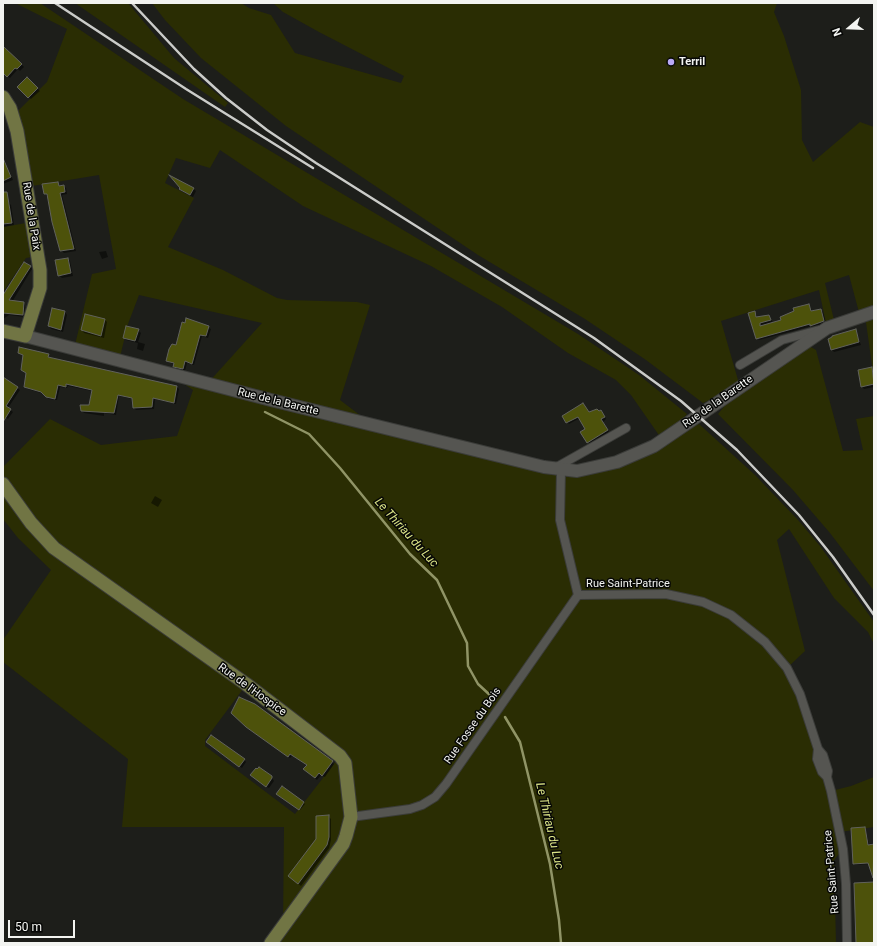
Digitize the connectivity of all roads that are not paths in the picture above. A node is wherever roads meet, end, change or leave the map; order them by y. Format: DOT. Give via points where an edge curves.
graph roads {
  1 [pos="3,97"];
  2 [pos="874,312"];
  3 [pos="828,328"];
  4 [pos="3,331"];
  5 [pos="25,336"];
  6 [pos="740,365"];
  7 [pos="626,428"];
  8 [pos="558,469"];
  9 [pos="3,484"];
  10 [pos="578,595"];
  11 [pos="352,817"];
  12 [pos="271,943"];
  13 [pos="847,943"];
  1 -- 5 [label="main road, Rue de la Paix" via="10,108 17,132 40,270 40,288"];
  2 -- 3 [label="street, Rue de la Barette"];
  3 -- 6 [label="street" via="782,340"];
  3 -- 8 [label="street, Rue de la Barette" via="654,446 617,462 576,471"];
  4 -- 5 [label="main road, Rue de la Barette"];
  5 -- 8 [label="street, Rue de la Barette" via="271,400"];
  7 -- 8 [label="street"];
  8 -- 10 [label="street, Rue Saint-Patrice" via="560,520"];
  9 -- 11 [label="main road, Rue de l'Hospice" via="31,523 54,548 246,684 340,756 347,767"];
  10 -- 11 [label="street, Rue Fosse du Bois" via="435,797 410,809"];
  10 -- 13 [label="street, Rue Saint-Patrice" via="666,594 703,602 731,615 765,642 787,668 800,694 818,749 817,759 827,777 838,816 846,884"];
  11 -- 12 [label="main road, Rue de l'Hospice" via="343,844"];
}
